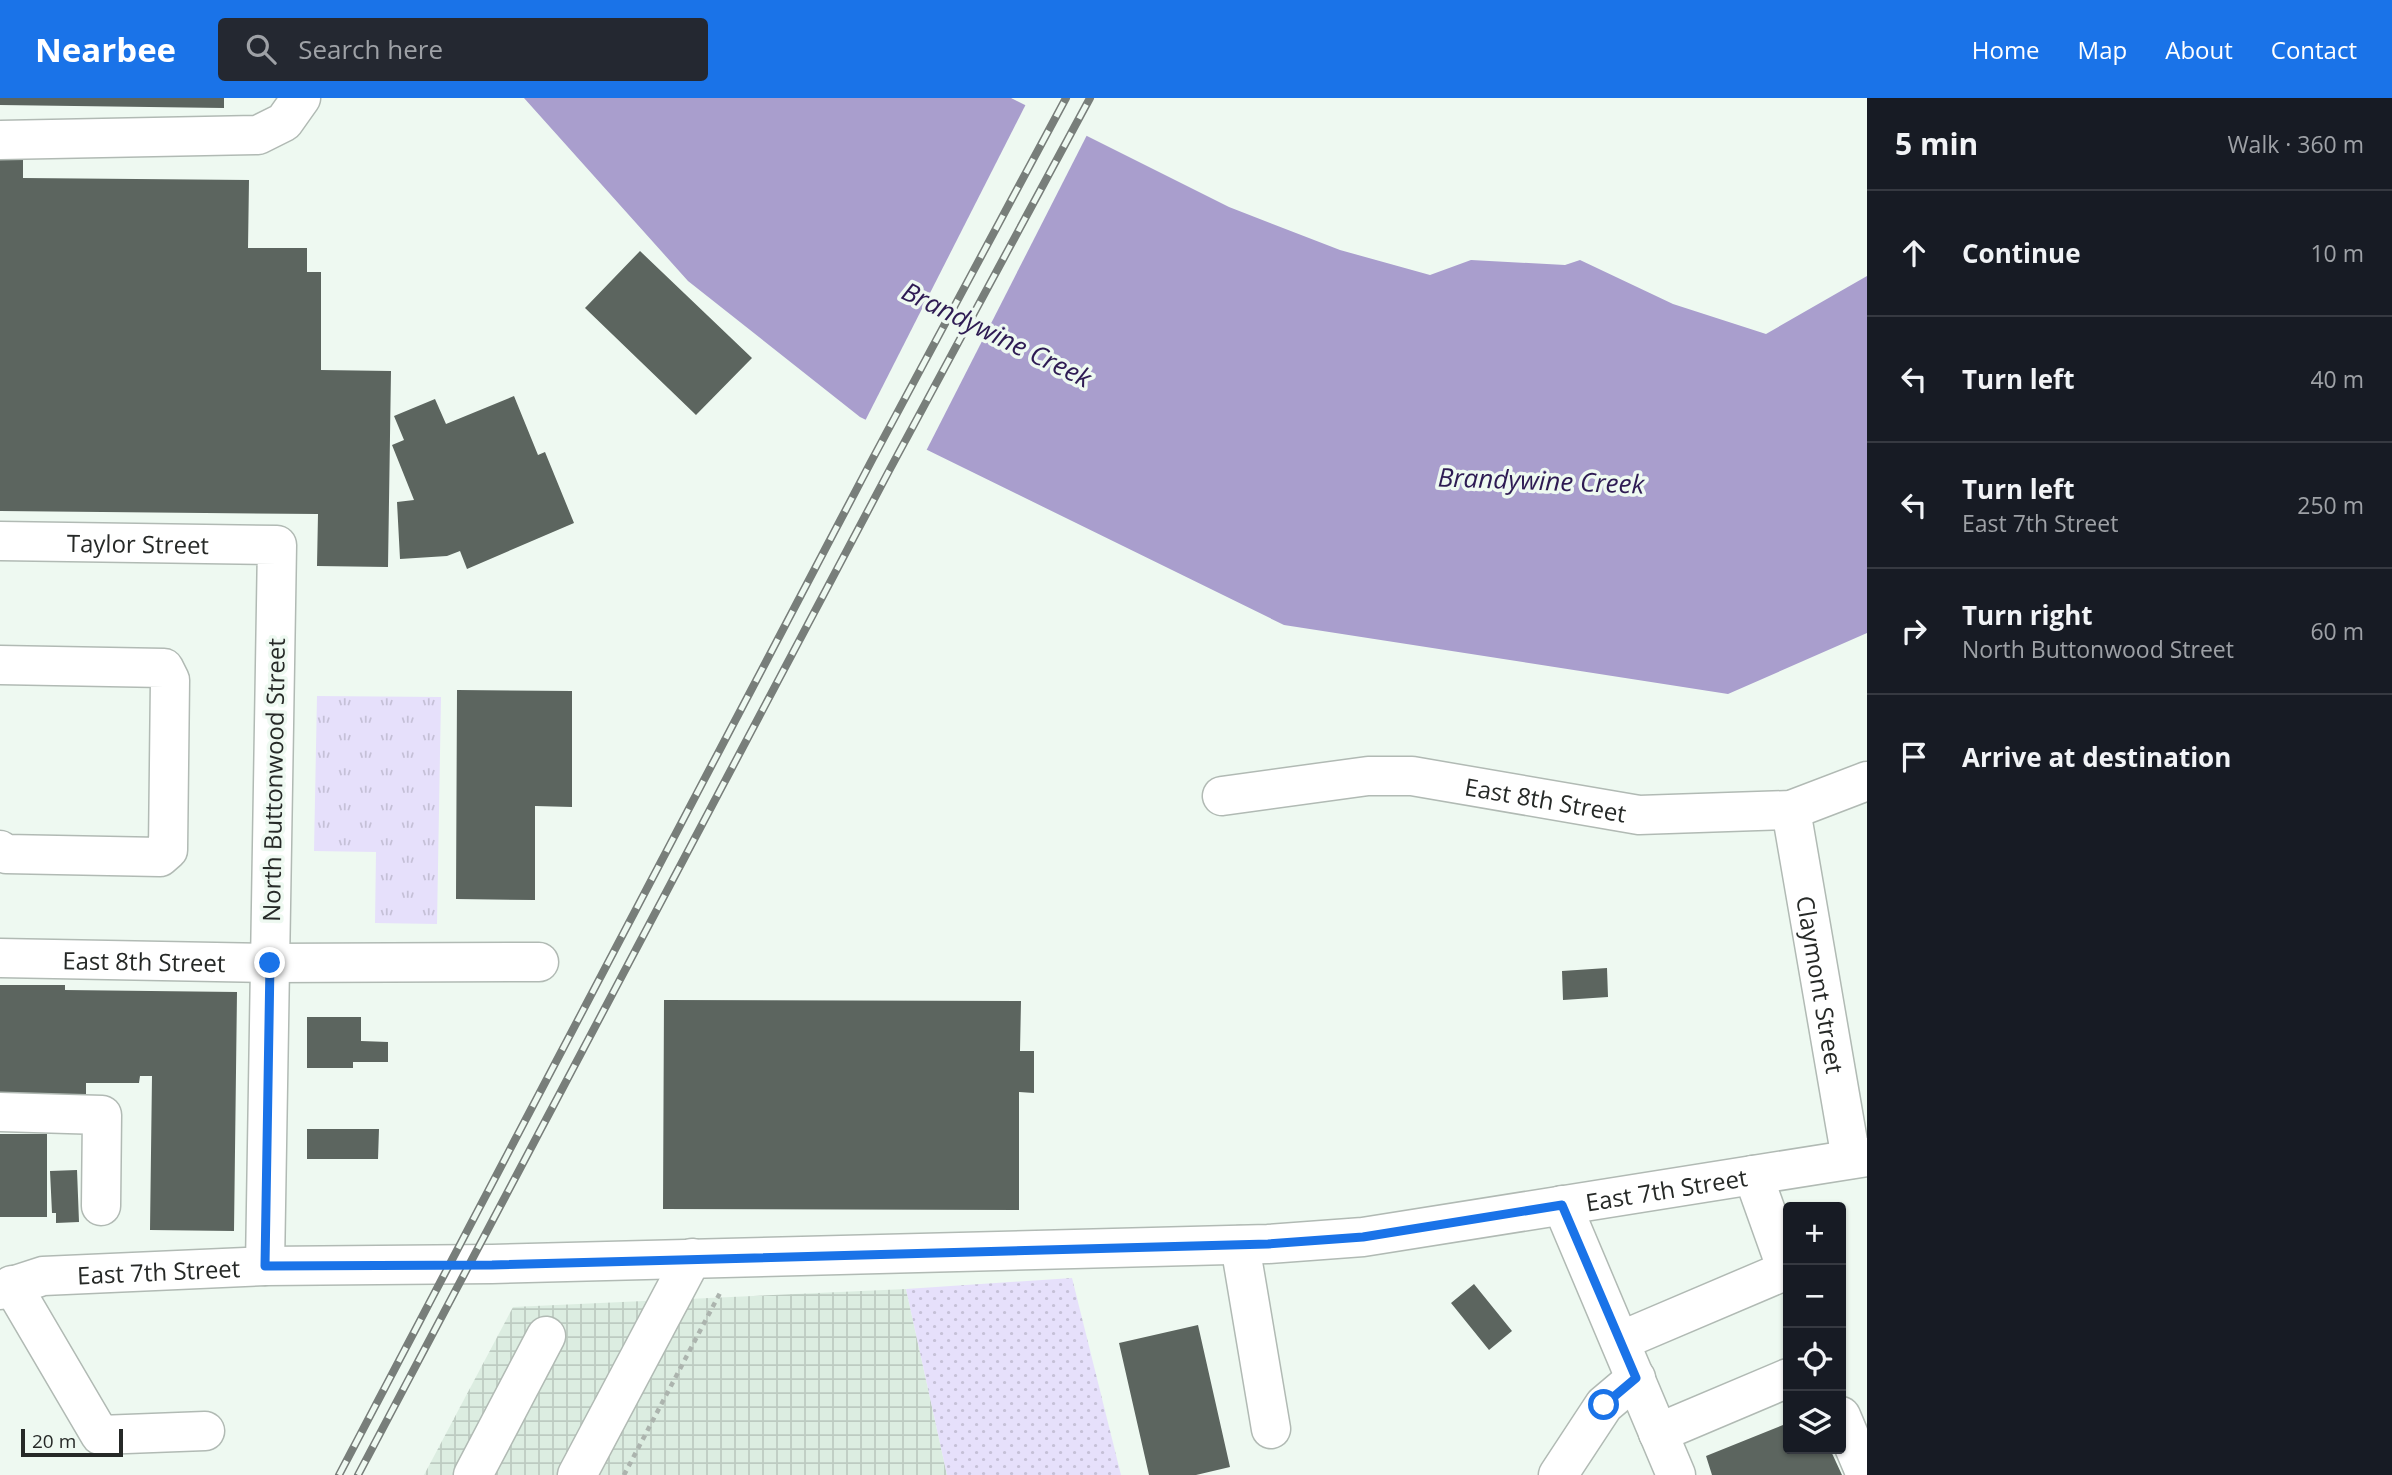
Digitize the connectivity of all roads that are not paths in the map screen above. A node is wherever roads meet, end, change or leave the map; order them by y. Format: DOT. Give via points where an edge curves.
graph roads {
  1 [pos="301,98"];
  2 [pos="0,140"];
  3 [pos="0,541"];
  4 [pos="277,545"];
  5 [pos="0,665"];
  6 [pos="1867,781"];
  7 [pos="1222,796"];
  8 [pos="1791,810"];
  9 [pos="0,850"];
  10 [pos="0,958"];
  11 [pos="539,962"];
  12 [pos="270,963"];
  13 [pos="0,1112"];
  14 [pos="1859,1158"];
  15 [pos="1753,1175"];
  16 [pos="1562,1205"];
  17 [pos="101,1206"];
  18 [pos="1240,1245"];
  19 [pos="692,1258"];
  20 [pos="1785,1265"];
  21 [pos="265,1266"];
  22 [pos="1783,1274"];
  23 [pos="6,1287"];
  24 [pos="546,1336"];
  25 [pos="1620,1341"];
  26 [pos="1636,1378"];
  27 [pos="1783,1380"];
  28 [pos="1846,1428"];
  29 [pos="1271,1429"];
  30 [pos="205,1431"];
  31 [pos="1658,1433"];
  32 [pos="473,1475"];
  33 [pos="577,1475"];
  34 [pos="1559,1475"];
  35 [pos="1676,1475"];
  36 [pos="1866,1475"];
  1 -- 2 [label="street" via="284,122 258,135"];
  3 -- 4 [label="street, Taylor Street"];
  4 -- 12 [label="street, North Buttonwood Street"];
  5 -- 9 [label="street" via="164,668 170,680 168,850 160,857 6,854"];
  6 -- 8 [label="street, East 8th Street"];
  7 -- 8 [label="street, East 8th Street" via="1368,776 1412,776 1639,815"];
  8 -- 14 [label="street, Claymont Street"];
  10 -- 12 [label="street, East 8th Street"];
  11 -- 12 [label="street, East 8th Street"];
  12 -- 21 [label="street, North Buttonwood Street"];
  13 -- 17 [label="street" via="102,1115"];
  14 -- 15 [label="street, East 7th Street"];
  15 -- 16 [label="street, East 7th Street"];
  15 -- 20 [label="street"];
  16 -- 18 [label="street, East 7th Street" via="1363,1237"];
  16 -- 25 [label="street"];
  18 -- 19 [label="street, East 7th Street"];
  18 -- 29 [label="street"];
  19 -- 21 [label="street, East 7th Street"];
  19 -- 33 [label="street"];
  21 -- 23 [label="street, East 7th Street" via="43,1276"];
  22 -- 25 [label="street"];
  23 -- 30 [label="street" via="100,1435"];
  24 -- 32 [label="street"];
  25 -- 26 [label="street"];
  26 -- 31 [label="street"];
  26 -- 34 [label="street" via="1604,1405"];
  27 -- 31 [label="street"];
  28 -- 36 [label="street"];
  31 -- 35 [label="street"];
}
